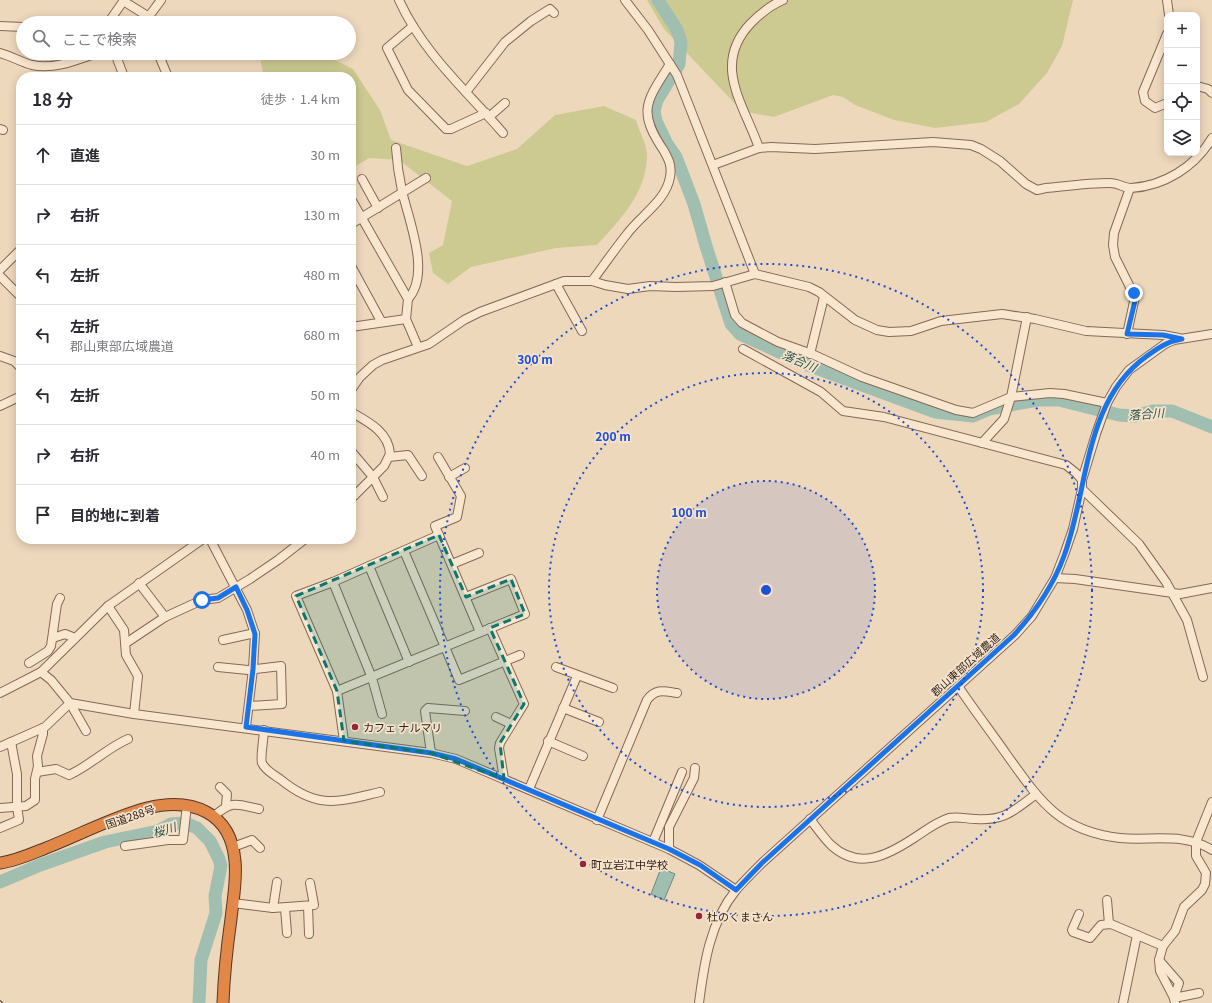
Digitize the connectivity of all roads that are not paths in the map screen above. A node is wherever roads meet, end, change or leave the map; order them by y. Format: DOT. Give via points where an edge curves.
graph roads {
  1 [pos="161,0"];
  2 [pos="400,0"];
  3 [pos="625,0"];
  4 [pos="784,0"];
  5 [pos="1167,0"];
  6 [pos="1169,12"];
  7 [pos="554,13"];
  8 [pos="113,16"];
  9 [pos="142,16"];
  10 [pos="150,16"];
  11 [pos="0,26"];
  12 [pos="412,26"];
  13 [pos="16,27"];
  14 [pos="1164,41"];
  15 [pos="0,53"];
  16 [pos="16,59"];
  17 [pos="18,60"];
  18 [pos="75,60"];
  19 [pos="118,60"];
  20 [pos="161,60"];
  21 [pos="670,64"];
  22 [pos="122,72"];
  23 [pos="166,72"];
  24 [pos="1200,87"];
  25 [pos="466,92"];
  26 [pos="1212,93"];
  27 [pos="505,103"];
  28 [pos="1164,104"];
  29 [pos="488,115"];
  30 [pos="503,133"];
  31 [pos="1212,138"];
  32 [pos="396,148"];
  33 [pos="759,148"];
  34 [pos="714,165"];
  35 [pos="426,178"];
  36 [pos="362,179"];
  37 [pos="1130,188"];
  38 [pos="402,192"];
  39 [pos="356,207"];
  40 [pos="378,208"];
  41 [pos="362,217"];
  42 [pos="356,221"];
  43 [pos="16,254"];
  44 [pos="0,270"];
  45 [pos="755,274"];
  46 [pos="356,275"];
  47 [pos="0,276"];
  48 [pos="592,281"];
  49 [pos="725,282"];
  50 [pos="556,284"];
  51 [pos="16,292"];
  52 [pos="824,297"];
  53 [pos="408,299"];
  54 [pos="1027,318"];
  55 [pos="406,319"];
  56 [pos="381,322"];
  57 [pos="356,326"];
  58 [pos="582,331"];
  59 [pos="1127,334"];
  60 [pos="1212,334"];
  61 [pos="1182,339"];
  62 [pos="418,347"];
  63 [pos="743,349"];
  64 [pos="810,354"];
  65 [pos="0,356"];
  66 [pos="16,363"];
  67 [pos="356,383"];
  68 [pos="16,398"];
  69 [pos="1011,399"];
  70 [pos="1107,403"];
  71 [pos="0,406"];
  72 [pos="356,415"];
  73 [pos="982,443"];
  74 [pos="438,456"];
  75 [pos="356,457"];
  76 [pos="389,457"];
  77 [pos="465,468"];
  78 [pos="422,476"];
  79 [pos="373,477"];
  80 [pos="449,477"];
  81 [pos="1082,480"];
  82 [pos="1082,489"];
  83 [pos="356,494"];
  84 [pos="383,497"];
  85 [pos="439,535"];
  86 [pos="196,544"];
  87 [pos="213,544"];
  88 [pos="298,544"];
  89 [pos="404,550"];
  90 [pos="479,553"];
  91 [pos="452,564"];
  92 [pos="369,566"];
  93 [pos="1055,578"];
  94 [pos="333,582"];
  95 [pos="139,583"];
  96 [pos="236,587"];
  97 [pos="1212,588"];
  98 [pos="1173,594"];
  99 [pos="466,597"];
  100 [pos="60,598"];
  101 [pos="108,606"];
  102 [pos="165,617"];
  103 [pos="490,628"];
  104 [pos="255,632"];
  105 [pos="480,632"];
  106 [pos="53,638"];
  107 [pos="75,638"];
  108 [pos="223,640"];
  109 [pos="126,643"];
  110 [pos="445,647"];
  111 [pos="520,654"];
  112 [pos="409,662"];
  113 [pos="504,662"];
  114 [pos="29,663"];
  115 [pos="218,667"];
  116 [pos="556,667"];
  117 [pos="253,669"];
  118 [pos="41,672"];
  119 [pos="577,676"];
  120 [pos="1203,677"];
  121 [pos="372,678"];
  122 [pos="958,686"];
  123 [pos="613,688"];
  124 [pos="337,691"];
  125 [pos="0,693"];
  126 [pos="677,694"];
  127 [pos="70,703"];
  128 [pos="249,706"];
  129 [pos="563,708"];
  130 [pos="465,712"];
  131 [pos="134,714"];
  132 [pos="382,714"];
  133 [pos="496,716"];
  134 [pos="599,722"];
  135 [pos="511,724"];
  136 [pos="246,727"];
  137 [pos="42,728"];
  138 [pos="264,730"];
  139 [pos="86,731"];
  140 [pos="128,739"];
  141 [pos="344,741"];
  142 [pos="548,741"];
  143 [pos="11,742"];
  144 [pos="0,747"];
  145 [pos="431,753"];
  146 [pos="583,756"];
  147 [pos="695,768"];
  148 [pos="37,772"];
  149 [pos="682,772"];
  150 [pos="504,779"];
  151 [pos="220,787"];
  152 [pos="529,789"];
  153 [pos="380,792"];
  154 [pos="1035,795"];
  155 [pos="1212,802"];
  156 [pos="187,805"];
  157 [pos="16,806"];
  158 [pos="226,806"];
  159 [pos="0,808"];
  160 [pos="259,809"];
  161 [pos="214,816"];
  162 [pos="810,819"];
  163 [pos="597,820"];
  164 [pos="0,828"];
  165 [pos="653,842"];
  166 [pos="1196,842"];
  167 [pos="125,846"];
  168 [pos="233,847"];
  169 [pos="260,848"];
  170 [pos="669,849"];
  171 [pos="1212,850"];
  172 [pos="0,863"];
  173 [pos="277,882"];
  174 [pos="310,883"];
  175 [pos="736,890"];
  176 [pos="1107,900"];
  177 [pos="233,903"];
  178 [pos="308,906"];
  179 [pos="273,908"];
  180 [pos="285,908"];
  181 [pos="1079,914"];
  182 [pos="1109,924"];
  183 [pos="287,933"];
  184 [pos="309,934"];
  185 [pos="1137,935"];
  186 [pos="1163,946"];
  187 [pos="1159,960"];
  188 [pos="1199,993"];
  189 [pos="1175,1001"];
  190 [pos="223,1003"];
  191 [pos="699,1003"];
  192 [pos="1123,1003"];
  1 -- 10 [label="street"];
  2 -- 12 [label="street"];
  3 -- 21 [label="street"];
  4 -- 33 [label="street" via="761,14 741,34 732,54 734,86"];
  5 -- 6 [label="street"];
  7 -- 25 [label="street" via="550,9 531,20 505,42"];
  8 -- 9 [label="street" via="125,2"];
  11 -- 13 [label="street"];
  12 -- 25 [label="street" via="441,66"];
  12 -- 29 [label="street" via="387,48 408,90 446,129"];
  14 -- 28 [label="street" via="1143,92 1145,101 1155,108"];
  15 -- 16 [label="street"];
  17 -- 18 [label="street" via="47,66"];
  19 -- 22 [label="street"];
  20 -- 23 [label="street"];
  21 -- 34 [label="street" via="686,94"];
  21 -- 48 [label="street" via="652,92 647,109 651,131 670,160 669,184 658,202 627,234"];
  24 -- 26 [label="street"];
  25 -- 29 [label="street"];
  27 -- 29 [label="street"];
  29 -- 30 [label="street"];
  31 -- 37 [label="street" via="1182,171 1164,181"];
  32 -- 38 [label="street"];
  33 -- 34 [label="street"];
  33 -- 37 [label="street" via="836,148 933,142 971,145 1000,160 1026,184 1037,190 1110,183"];
  34 -- 45 [label="street"];
  35 -- 38 [label="street"];
  36 -- 40 [label="street"];
  37 -- 59 [label="street" via="1114,233 1113,245 1115,257 1135,297"];
  38 -- 40 [label="street"];
  38 -- 53 [label="street" via="418,261 417,278"];
  39 -- 41 [label="street"];
  40 -- 41 [label="street"];
  41 -- 42 [label="street"];
  41 -- 53 [label="street"];
  43 -- 44 [label="street"];
  45 -- 49 [label="street"];
  45 -- 52 [label="street" via="809,287"];
  46 -- 56 [label="street"];
  47 -- 51 [label="street"];
  48 -- 49 [label="street" via="628,289 650,286 713,286"];
  48 -- 50 [label="street" via="564,281"];
  49 -- 64 [label="street" via="735,315 742,322 778,342"];
  50 -- 58 [label="street"];
  50 -- 62 [label="street" via="480,312 435,340"];
  52 -- 54 [label="street" via="855,320 876,330 889,332 911,331 941,321 973,316 1002,314"];
  52 -- 64 [label="street"];
  53 -- 55 [label="street"];
  54 -- 59 [label="street" via="1086,331"];
  54 -- 69 [label="street"];
  55 -- 56 [label="street"];
  55 -- 62 [label="street"];
  56 -- 57 [label="street"];
  59 -- 61 [label="street" via="1163,335"];
  60 -- 61 [label="street, 郡山東部広域農道"];
  61 -- 70 [label="street, 郡山東部広域農道" via="1165,344 1129,370"];
  62 -- 67 [label="street" via="373,365"];
  63 -- 73 [label="street" via="821,392 843,411 884,417"];
  64 -- 69 [label="street" via="862,377 956,410 973,413"];
  65 -- 66 [label="street"];
  68 -- 71 [label="street"];
  69 -- 70 [label="street" via="1050,393"];
  69 -- 73 [label="street" via="1004,419"];
  70 -- 81 [label="street, 郡山東部広域農道"];
  72 -- 76 [label="street" via="382,434 389,448"];
  73 -- 81 [label="street" via="1066,465"];
  74 -- 80 [label="street"];
  75 -- 79 [label="street"];
  76 -- 78 [label="street" via="408,455"];
  76 -- 79 [label="street"];
  77 -- 80 [label="street"];
  79 -- 83 [label="street"];
  79 -- 84 [label="street"];
  80 -- 85 [label="street" via="461,496 456,517 435,526"];
  81 -- 82 [label="street, 郡山東部広域農道"];
  82 -- 93 [label="street, 郡山東部広域農道" via="1073,529"];
  82 -- 98 [label="street" via="1139,544"];
  85 -- 89 [label="street"];
  85 -- 91 [label="street"];
  86 -- 95 [label="street"];
  87 -- 96 [label="street"];
  88 -- 96 [label="street" via="260,573"];
  89 -- 92 [label="street"];
  89 -- 110 [label="street"];
  90 -- 91 [label="street"];
  91 -- 99 [label="street"];
  92 -- 94 [label="street"];
  92 -- 112 [label="street"];
  93 -- 98 [label="street"];
  93 -- 122 [label="street, 郡山東部広域農道" via="1032,616"];
  94 -- 121 [label="street"];
  94 -- 124 [label="street" via="296,596"];
  95 -- 101 [label="street"];
  95 -- 102 [label="street"];
  96 -- 102 [label="street" via="218,598 202,600"];
  96 -- 104 [label="street"];
  97 -- 98 [label="street"];
  98 -- 120 [label="street" via="1187,620"];
  99 -- 103 [label="street" via="511,579 525,614"];
  99 -- 105 [label="street"];
  100 -- 106 [label="street"];
  101 -- 107 [label="street"];
  101 -- 109 [label="street" via="124,630"];
  102 -- 109 [label="street"];
  103 -- 105 [label="street"];
  103 -- 113 [label="street"];
  104 -- 108 [label="street"];
  104 -- 117 [label="street"];
  105 -- 110 [label="street"];
  106 -- 107 [label="street" via="65,634"];
  106 -- 114 [label="street" via="48,651"];
  107 -- 118 [label="street"];
  109 -- 131 [label="street" via="126,655 138,676"];
  110 -- 112 [label="street"];
  110 -- 113 [label="street" via="459,680"];
  111 -- 113 [label="street"];
  112 -- 121 [label="street"];
  113 -- 135 [label="street" via="524,704"];
  115 -- 117 [label="street"];
  116 -- 119 [label="street"];
  117 -- 128 [label="street"];
  117 -- 128 [label="street" via="281,666 282,704"];
  118 -- 125 [label="street"];
  118 -- 127 [label="street"];
  119 -- 123 [label="street"];
  119 -- 129 [label="street"];
  121 -- 124 [label="street"];
  121 -- 132 [label="street"];
  122 -- 154 [label="street"];
  122 -- 162 [label="street, 郡山東部広域農道"];
  124 -- 141 [label="street"];
  126 -- 163 [label="street" via="661,690 654,692 647,700"];
  127 -- 131 [label="street"];
  127 -- 137 [label="street"];
  127 -- 139 [label="street"];
  128 -- 136 [label="street"];
  129 -- 134 [label="street"];
  129 -- 142 [label="street"];
  130 -- 145 [label="street" via="428,708 425,711"];
  131 -- 136 [label="street"];
  133 -- 135 [label="street"];
  135 -- 150 [label="street" via="499,748"];
  136 -- 138 [label="street"];
  137 -- 143 [label="street"];
  137 -- 148 [label="street"];
  138 -- 141 [label="street"];
  138 -- 153 [label="street" via="262,763 292,789 317,800 332,802"];
  140 -- 148 [label="street" via="69,775 56,769"];
  141 -- 145 [label="street"];
  142 -- 146 [label="street"];
  142 -- 152 [label="street"];
  143 -- 144 [label="street"];
  143 -- 157 [label="street" via="17,774"];
  145 -- 150 [label="street" via="456,759"];
  147 -- 170 [label="street" via="694,778 669,827"];
  148 -- 157 [label="street" via="35,800 26,806"];
  149 -- 165 [label="street"];
  150 -- 152 [label="street"];
  151 -- 158 [label="street" via="227,794"];
  152 -- 163 [label="street"];
  154 -- 162 [label="street" via="1003,817 986,820 951,818 937,823 893,852 870,858 860,858 832,846"];
  154 -- 166 [label="street" via="1064,819 1090,832 1105,836 1181,839"];
  155 -- 166 [label="street"];
  156 -- 161 [label="highway, 国道288号"];
  156 -- 167 [label="street" via="183,840"];
  156 -- 172 [label="highway, 国道288号" via="148,808 31,854"];
  157 -- 159 [label="street"];
  157 -- 164 [label="street" via="20,820"];
  158 -- 160 [label="street" via="244,805"];
  158 -- 161 [label="street"];
  161 -- 168 [label="highway, 国道288号" via="224,827"];
  162 -- 175 [label="street, 郡山東部広域農道"];
  163 -- 165 [label="street"];
  165 -- 170 [label="street"];
  166 -- 171 [label="street"];
  166 -- 186 [label="street" via="1196,856 1206,873 1206,884 1184,907 1175,931"];
  168 -- 169 [label="street" via="252,840"];
  168 -- 177 [label="highway, 国道288号" via="236,863"];
  170 -- 175 [label="street" via="700,865"];
  173 -- 179 [label="street"];
  174 -- 178 [label="street" via="314,905"];
  175 -- 191 [label="street, 郡山東部広域農道" via="721,914 710,942"];
  176 -- 182 [label="street"];
  177 -- 179 [label="street"];
  177 -- 190 [label="highway, 国道288号"];
  178 -- 180 [label="street"];
  178 -- 184 [label="street"];
  179 -- 180 [label="street"];
  180 -- 183 [label="street"];
  181 -- 182 [label="street" via="1072,930 1090,938 1101,926"];
  182 -- 185 [label="street"];
  185 -- 186 [label="street"];
  185 -- 192 [label="street"];
  186 -- 187 [label="street"];
  187 -- 189 [label="street" via="1160,971"];
  187 -- 189 [label="street" via="1179,983"];
  188 -- 189 [label="street"];
}
